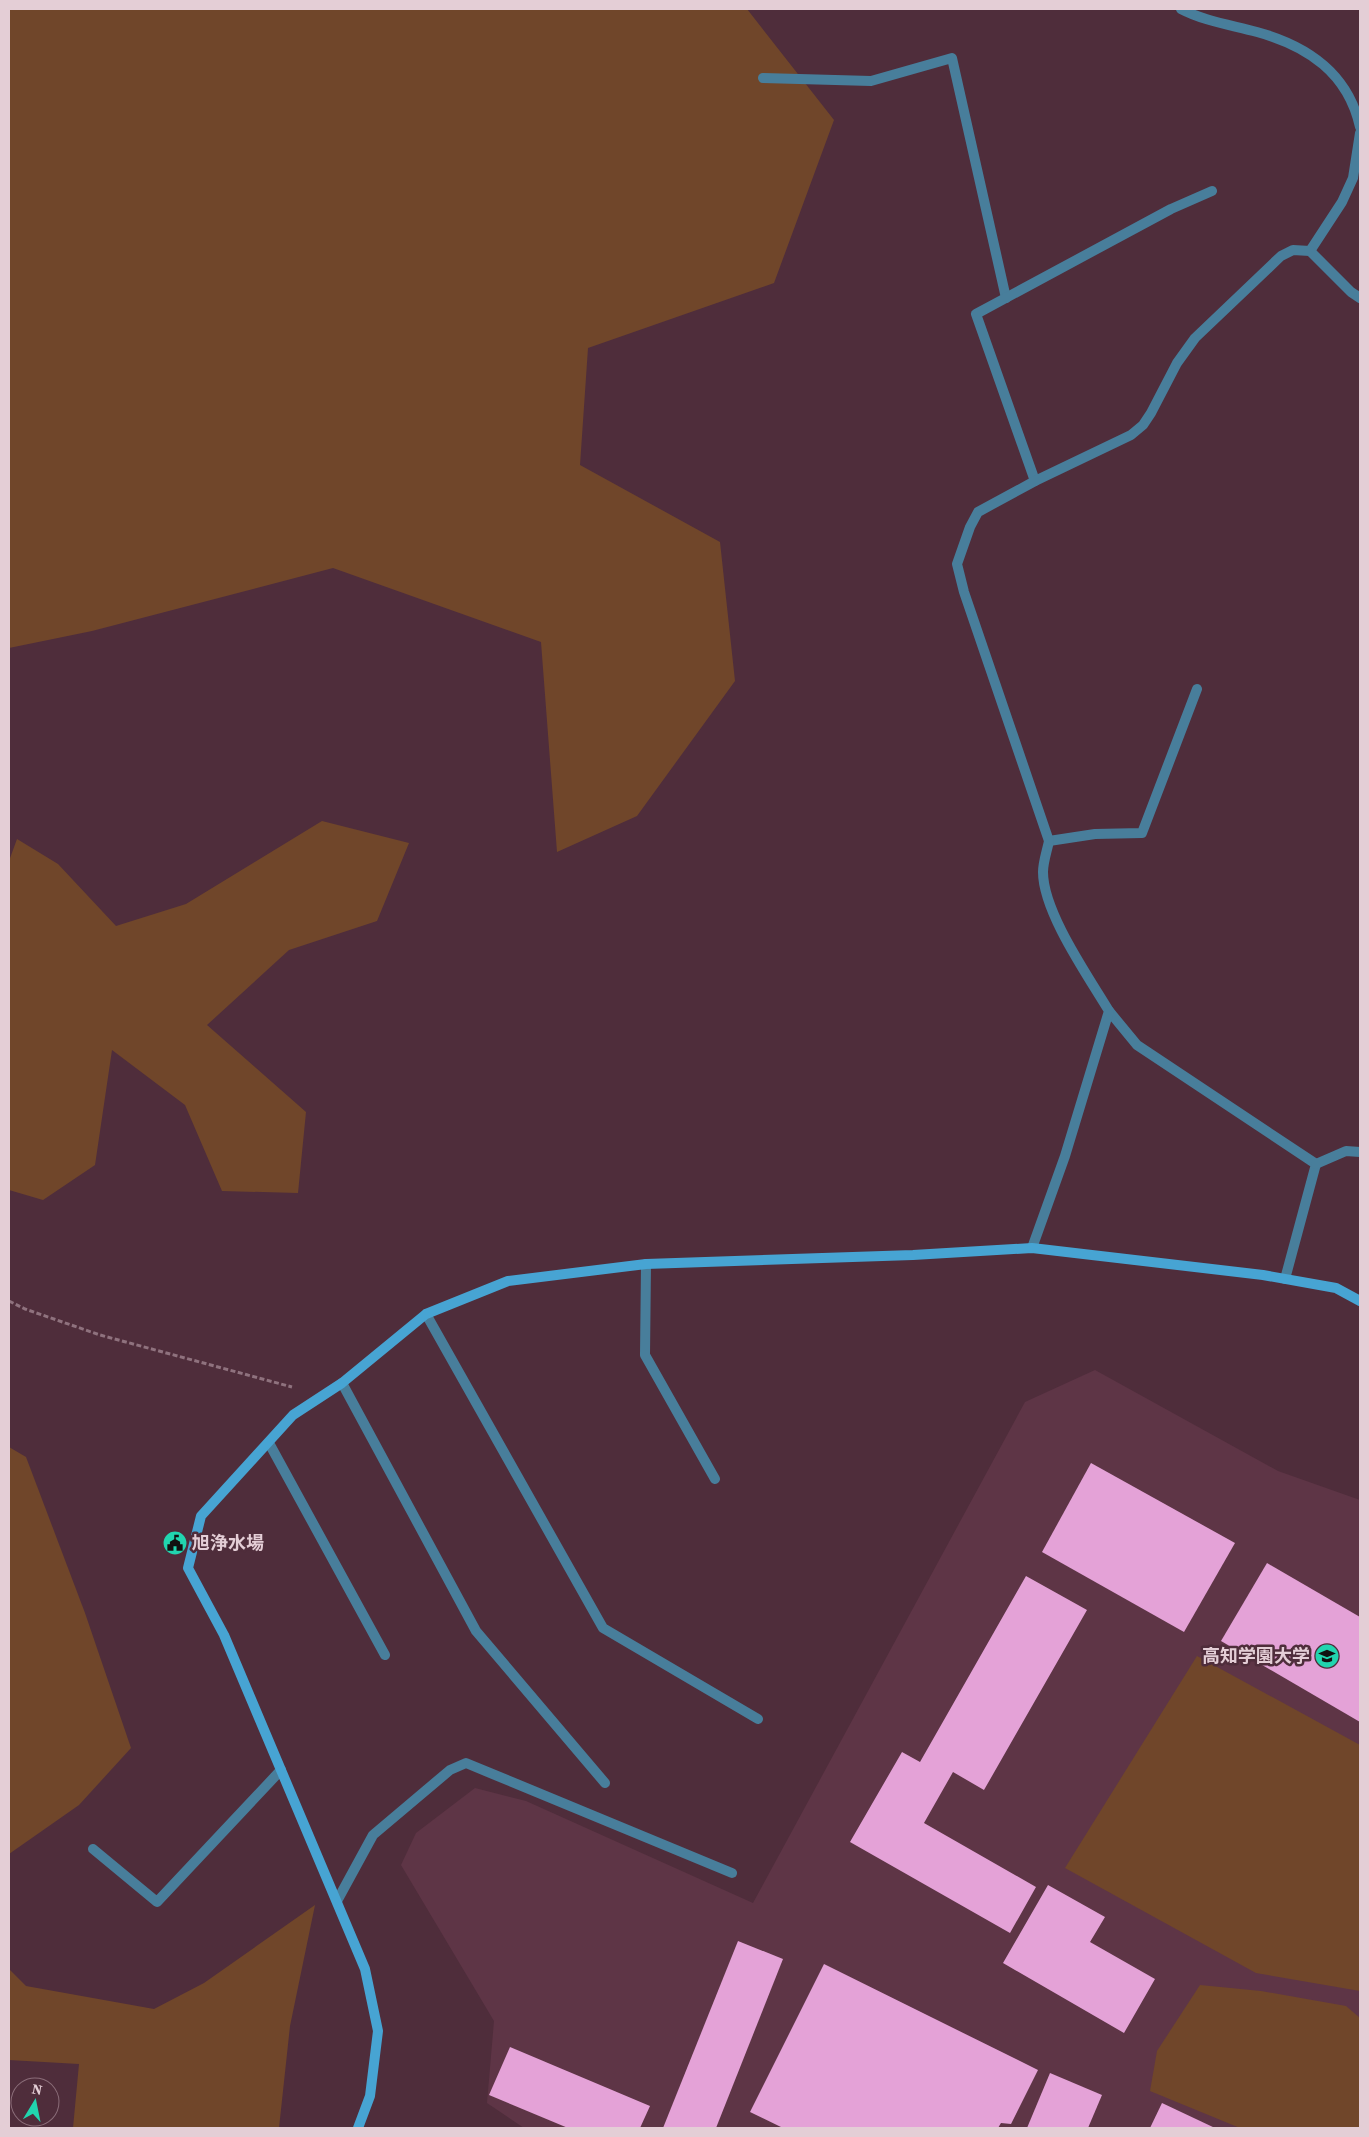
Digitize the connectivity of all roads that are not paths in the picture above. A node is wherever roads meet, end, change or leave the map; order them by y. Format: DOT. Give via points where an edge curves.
graph roads {
  1 [pos="1181,9"];
  2 [pos="763,78"];
  3 [pos="1360,127"];
  4 [pos="1360,133"];
  5 [pos="1212,191"];
  6 [pos="1310,252"];
  7 [pos="1006,298"];
  8 [pos="1360,298"];
  9 [pos="1035,481"];
  10 [pos="1197,689"];
  11 [pos="1049,842"];
  12 [pos="1109,1011"];
  13 [pos="1360,1152"];
  14 [pos="1316,1164"];
  15 [pos="1032,1248"];
  16 [pos="646,1264"];
  17 [pos="1285,1279"];
  18 [pos="1360,1301"];
  19 [pos="426,1314"];
  20 [pos="342,1383"];
  21 [pos="270,1443"];
  22 [pos="715,1479"];
  23 [pos="385,1655"];
  24 [pos="758,1719"];
  25 [pos="281,1770"];
  26 [pos="605,1783"];
  27 [pos="92,1849"];
  28 [pos="732,1873"];
  29 [pos="337,1900"];
  30 [pos="358,2128"];
  1 -- 3 [label="street" via="1197,18 1274,37 1318,61 1344,86"];
  2 -- 7 [label="street" via="871,80 952,58"];
  4 -- 6 [label="street" via="1353,178 1342,202"];
  5 -- 7 [label="street" via="1171,209"];
  6 -- 8 [label="street"];
  6 -- 9 [label="street" via="1293,250 1281,256 1195,338 1176,362 1143,425 1131,435"];
  7 -- 9 [label="street" via="976,314"];
  9 -- 11 [label="street" via="978,512 957,564 970,615"];
  10 -- 11 [label="street" via="1142,832 1095,834"];
  11 -- 12 [label="street" via="1043,872 1047,894 1062,932"];
  12 -- 14 [label="street" via="1137,1045"];
  12 -- 15 [label="street" via="1065,1156"];
  13 -- 14 [label="street" via="1346,1151"];
  14 -- 17 [label="street"];
  15 -- 16 [label="street" via="913,1256"];
  15 -- 17 [label="street"];
  16 -- 19 [label="street" via="508,1281"];
  16 -- 22 [label="street" via="645,1354"];
  17 -- 18 [label="street" via="1336,1288"];
  19 -- 20 [label="street"];
  19 -- 24 [label="street" via="603,1628"];
  20 -- 21 [label="street" via="292,1415"];
  20 -- 26 [label="street" via="476,1631"];
  21 -- 23 [label="street"];
  21 -- 25 [label="street" via="202,1516 188,1568 224,1635"];
  25 -- 27 [label="street" via="156,1902"];
  25 -- 29 [label="street"];
  28 -- 29 [label="street" via="466,1763 450,1770 373,1835"];
  29 -- 30 [label="street" via="365,1969 378,2031 370,2096"];
}
